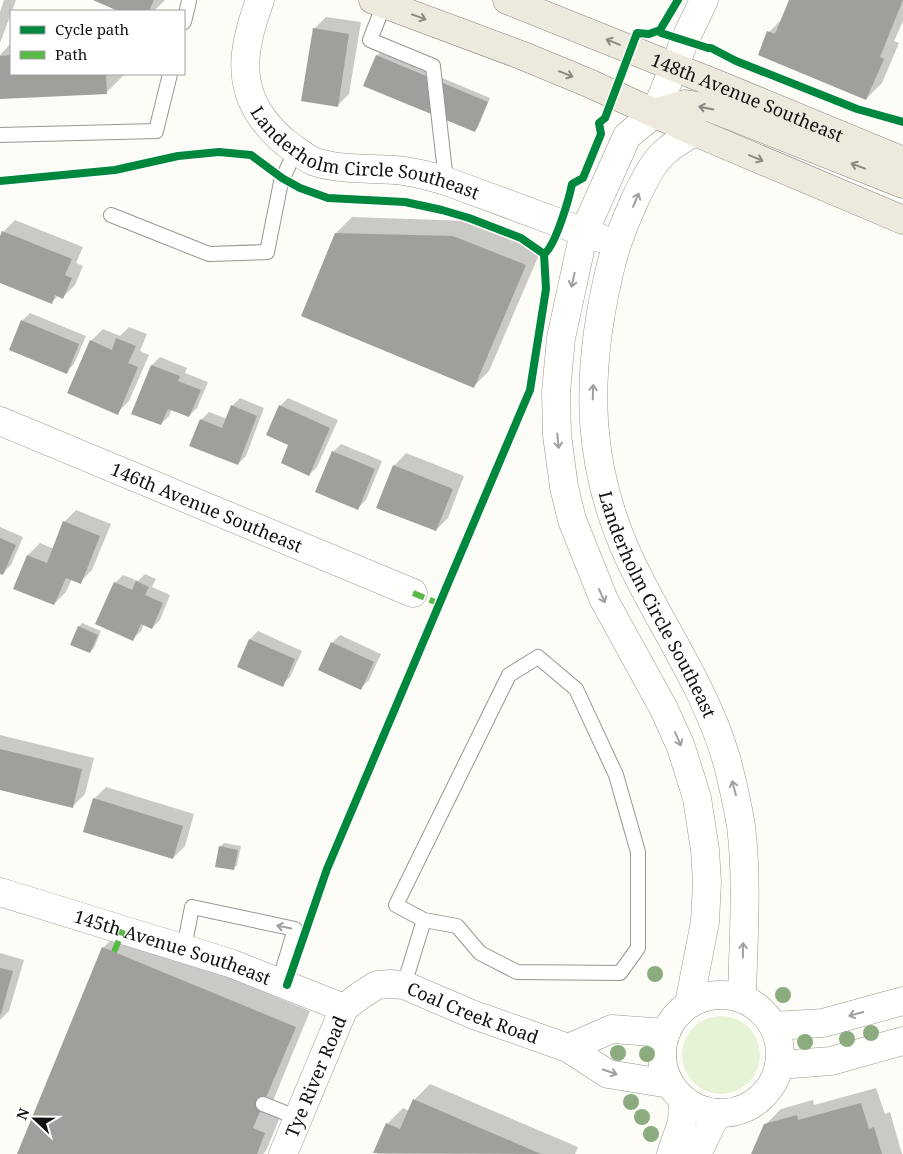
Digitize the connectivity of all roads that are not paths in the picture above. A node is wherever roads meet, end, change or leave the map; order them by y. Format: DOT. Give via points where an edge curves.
graph roads {
  1 [pos="260,0"];
  2 [pos="507,0"];
  3 [pos="704,0"];
  4 [pos="189,1"];
  5 [pos="378,2"];
  6 [pos="185,18"];
  7 [pos="674,67"];
  8 [pos="170,75"];
  9 [pos="655,113"];
  10 [pos="695,132"];
  11 [pos="0,135"];
  12 [pos="296,150"];
  13 [pos="903,161"];
  14 [pos="446,181"];
  15 [pos="903,184"];
  16 [pos="111,215"];
  17 [pos="903,220"];
  18 [pos="584,232"];
  19 [pos="616,244"];
  20 [pos="0,421"];
  21 [pos="413,592"];
  22 [pos="0,892"];
  23 [pos="424,920"];
  24 [pos="184,948"];
  25 [pos="279,982"];
  26 [pos="404,985"];
  27 [pos="377,986"];
  28 [pos="742,998"];
  29 [pos="903,1001"];
  30 [pos="690,1004"];
  31 [pos="344,1008"];
  32 [pos="774,1026"];
  33 [pos="666,1033"];
  34 [pos="903,1041"];
  35 [pos="568,1048"];
  36 [pos="779,1065"];
  37 [pos="677,1092"];
  38 [pos="263,1104"];
  39 [pos="717,1113"];
  40 [pos="298,1118"];
  41 [pos="283,1154"];
  42 [pos="671,1154"];
  43 [pos="697,1154"];
  1 -- 12 [label="street, Landerholm Circle Southeast" via="247,39 244,64 247,88 253,106 270,128"];
  7 -- 2 [label="main road, 148th Avenue Southeast, one-way"];
  3 -- 7 [label="street"];
  4 -- 6 [label="lane"];
  5 -- 9 [label="main road, one-way" via="521,55"];
  5 -- 14 [label="lane" via="370,40 433,66"];
  7 -- 9 [label="street"];
  7 -- 13 [label="main road, 148th Avenue Southeast"];
  8 -- 11 [label="lane" via="156,131"];
  9 -- 10 [label="main road"];
  15 -- 9 [label="main road, 148th Avenue Southeast, one-way" via="711,108 685,104"];
  9 -- 18 [label="street" via="627,136"];
  10 -- 17 [label="main road, one-way"];
  19 -- 10 [label="street, one-way" via="647,173 662,154"];
  12 -- 14 [label="street, Landerholm Circle Southeast" via="313,161 335,166 396,170"];
  12 -- 16 [label="lane" via="281,182 267,252 209,254"];
  14 -- 18 [label="street, Landerholm Circle Southeast"];
  18 -- 19 [label="street, Landerholm Circle Southeast"];
  18 -- 30 [label="street, one-way" via="558,366 557,435 564,487 572,520 604,600 664,709 681,747 697,798 707,882 705,922"];
  28 -- 19 [label="street, Landerholm Circle Southeast, one-way" via="744,867 741,828 730,772 715,724 624,547 608,502 597,454 592,403 594,354"];
  20 -- 21 [label="street, 146th Avenue Southeast"];
  22 -- 24 [label="street, 145th Avenue Southeast"];
  23 -- 23 [label="lane" via="457,926 480,953 517,972 620,973 638,948 638,852 616,775 576,689 538,658 509,675 396,904"];
  23 -- 26 [label="lane"];
  24 -- 25 [label="street, 145th Avenue Southeast"];
  25 -- 24 [label="lane, one-way" via="295,929 192,907"];
  25 -- 31 [label="street, 145th Avenue Southeast"];
  26 -- 27 [label="street, Coal Creek Road"];
  26 -- 35 [label="street, Coal Creek Road" via="474,1015"];
  27 -- 31 [label="street, Tye River Road"];
  28 -- 30 [label="street" via="706,997"];
  28 -- 32 [label="street" via="765,1014"];
  29 -- 32 [label="street, one-way" via="823,1023"];
  30 -- 33 [label="street" via="680,1012"];
  31 -- 40 [label="street, Tye River Road"];
  32 -- 36 [label="street" via="780,1045"];
  33 -- 35 [label="street" via="612,1030"];
  33 -- 37 [label="street" via="662,1050 664,1068"];
  34 -- 36 [label="street" via="831,1061"];
  35 -- 37 [label="street, Coal Creek Road, one-way" via="608,1074"];
  36 -- 39 [label="street" via="771,1085 757,1101 738,1110"];
  37 -- 39 [label="street" via="699,1109"];
  37 -- 42 [label="street" via="682,1122"];
  38 -- 40 [label="lane"];
  39 -- 43 [label="street"];
  40 -- 41 [label="street, Tye River Road"];
}
